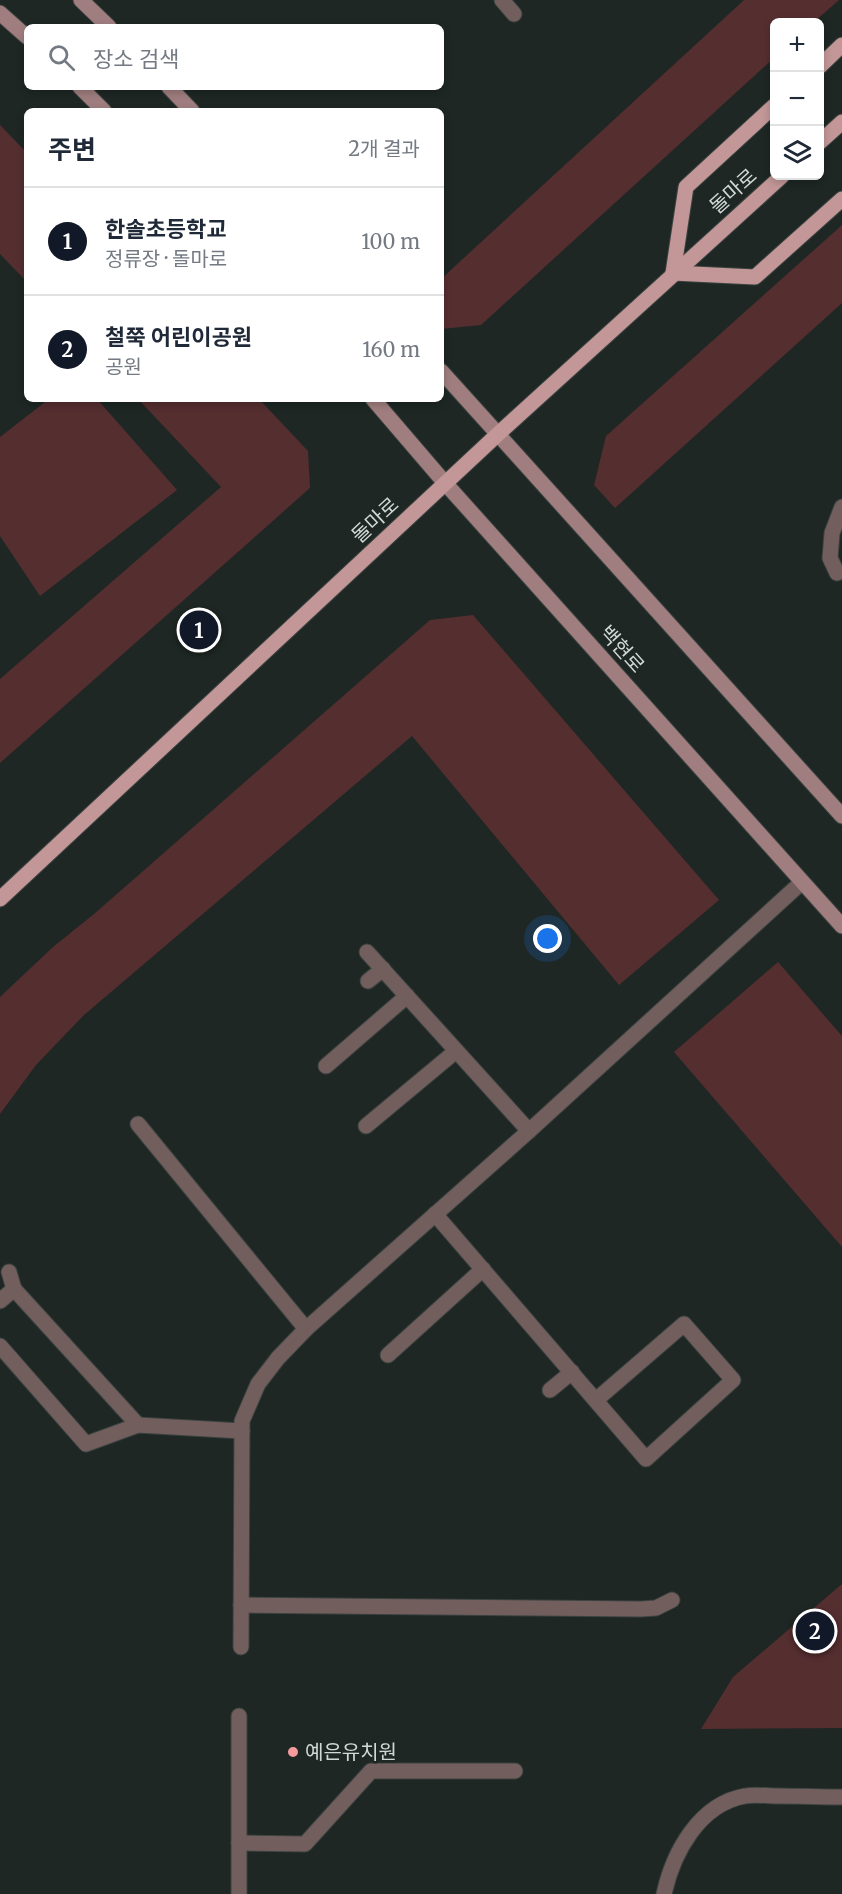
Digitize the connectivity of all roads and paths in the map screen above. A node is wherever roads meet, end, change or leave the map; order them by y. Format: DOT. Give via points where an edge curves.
graph roads {
  1 [pos="81,0"];
  2 [pos="502,0"];
  3 [pos="0,13"];
  4 [pos="514,14"];
  5 [pos="106,24"];
  6 [pos="24,34"];
  7 [pos="842,45"];
  8 [pos="824,61"];
  9 [pos="83,90"];
  10 [pos="172,90"];
  11 [pos="101,108"];
  12 [pos="189,108"];
  13 [pos="770,110"];
  14 [pos="842,122"];
  15 [pos="824,138"];
  16 [pos="778,180"];
  17 [pos="842,199"];
  18 [pos="673,273"];
  19 [pos="444,374"];
  20 [pos="376,402"];
  21 [pos="498,434"];
  22 [pos="445,483"];
  23 [pos="842,507"];
  24 [pos="837,573"];
  25 [pos="842,816"];
  26 [pos="802,882"];
  27 [pos="0,899"];
  28 [pos="842,926"];
  29 [pos="367,952"];
  30 [pos="383,969"];
  31 [pos="368,981"];
  32 [pos="407,996"];
  33 [pos="456,1051"];
  34 [pos="326,1066"];
  35 [pos="138,1124"];
  36 [pos="366,1126"];
  37 [pos="529,1131"];
  38 [pos="435,1214"];
  39 [pos="483,1269"];
  40 [pos="9,1272"];
  41 [pos="14,1289"];
  42 [pos="0,1301"];
  43 [pos="306,1329"];
  44 [pos="0,1346"];
  45 [pos="388,1355"];
  46 [pos="572,1372"];
  47 [pos="550,1390"];
  48 [pos="596,1400"];
  49 [pos="138,1425"];
  50 [pos="242,1431"];
  51 [pos="672,1600"];
  52 [pos="241,1605"];
  53 [pos="241,1647"];
  54 [pos="239,1716"];
  55 [pos="515,1771"];
  56 [pos="842,1797"];
  57 [pos="239,1843"];
  58 [pos="239,1894"];
  59 [pos="664,1894"];
  1 -- 5 [label="main road"];
  2 -- 4 [label="lane"];
  3 -- 6 [label="main road"];
  7 -- 8 [label="main road"];
  9 -- 11 [label="main road"];
  10 -- 12 [label="main road"];
  13 -- 18 [label="main road" via="686,187"];
  14 -- 15 [label="main road"];
  16 -- 18 [label="main road, 돌마로"];
  17 -- 18 [label="main road" via="755,277"];
  18 -- 21 [label="main road, 돌마로"];
  19 -- 21 [label="main road"];
  20 -- 22 [label="main road, 백현로"];
  21 -- 22 [label="main road, 돌마로"];
  21 -- 25 [label="main road"];
  22 -- 26 [label="main road, 백현로"];
  22 -- 27 [label="main road, 돌마로"];
  23 -- 24 [label="lane" via="832,533 830,558"];
  26 -- 28 [label="main road, 백현로"];
  26 -- 37 [label="lane"];
  29 -- 30 [label="lane"];
  30 -- 31 [label="lane"];
  30 -- 32 [label="lane"];
  32 -- 33 [label="lane"];
  32 -- 34 [label="lane"];
  33 -- 36 [label="lane"];
  33 -- 37 [label="lane"];
  35 -- 43 [label="lane"];
  37 -- 38 [label="lane"];
  38 -- 39 [label="lane"];
  38 -- 43 [label="lane"];
  39 -- 45 [label="lane"];
  39 -- 46 [label="lane"];
  40 -- 41 [label="lane"];
  41 -- 42 [label="lane"];
  41 -- 49 [label="lane"];
  43 -- 50 [label="lane" via="258,1384"];
  44 -- 49 [label="lane" via="86,1444"];
  46 -- 47 [label="lane"];
  46 -- 48 [label="lane"];
  48 -- 48 [label="lane" via="646,1459 733,1380 684,1324"];
  49 -- 50 [label="lane"];
  50 -- 52 [label="lane"];
  51 -- 52 [label="lane" via="656,1608 641,1609"];
  52 -- 53 [label="lane"];
  54 -- 57 [label="lane"];
  55 -- 57 [label="lane" via="371,1771 305,1844"];
  56 -- 59 [label="lane" via="745,1796 721,1803 683,1843"];
  57 -- 58 [label="lane"];
}
